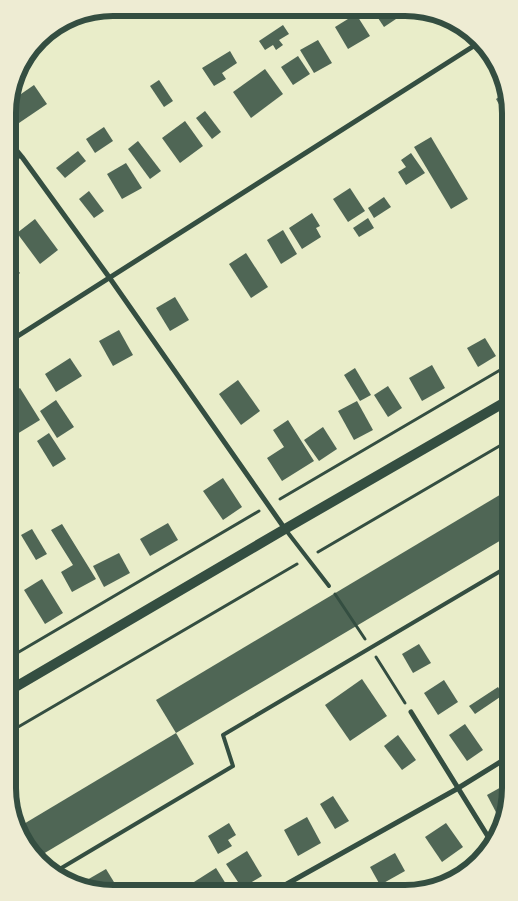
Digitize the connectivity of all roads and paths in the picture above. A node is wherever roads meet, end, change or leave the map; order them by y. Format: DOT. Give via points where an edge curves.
graph roads {
  1 [pos="474,46"];
  2 [pos="16,150"];
  3 [pos="16,154"];
  4 [pos="22,157"];
  5 [pos="109,277"];
  6 [pos="16,337"];
  7 [pos="502,405"];
  8 [pos="502,444"];
  9 [pos="285,529"];
  10 [pos="307,558"];
  11 [pos="502,570"];
  12 [pos="329,586"];
  13 [pos="16,687"];
  14 [pos="411,712"];
  15 [pos="16,728"];
  16 [pos="502,761"];
  17 [pos="457,788"];
  18 [pos="488,837"];
  19 [pos="60,869"];
  20 [pos="285,885"];
  1 -- 5 [label="street"];
  2 -- 4 [label="street"];
  3 -- 4 [label="street"];
  4 -- 5 [label="street"];
  5 -- 6 [label="street"];
  5 -- 9 [label="street"];
  7 -- 9 [label="main road"];
  8 -- 10 [label="path"];
  9 -- 10 [label="lane"];
  9 -- 13 [label="main road"];
  10 -- 12 [label="lane"];
  10 -- 15 [label="path"];
  11 -- 19 [label="lane" via="223,735 233,766"];
  14 -- 17 [label="street"];
  16 -- 17 [label="street"];
  17 -- 18 [label="street"];
  17 -- 20 [label="street"];
}
